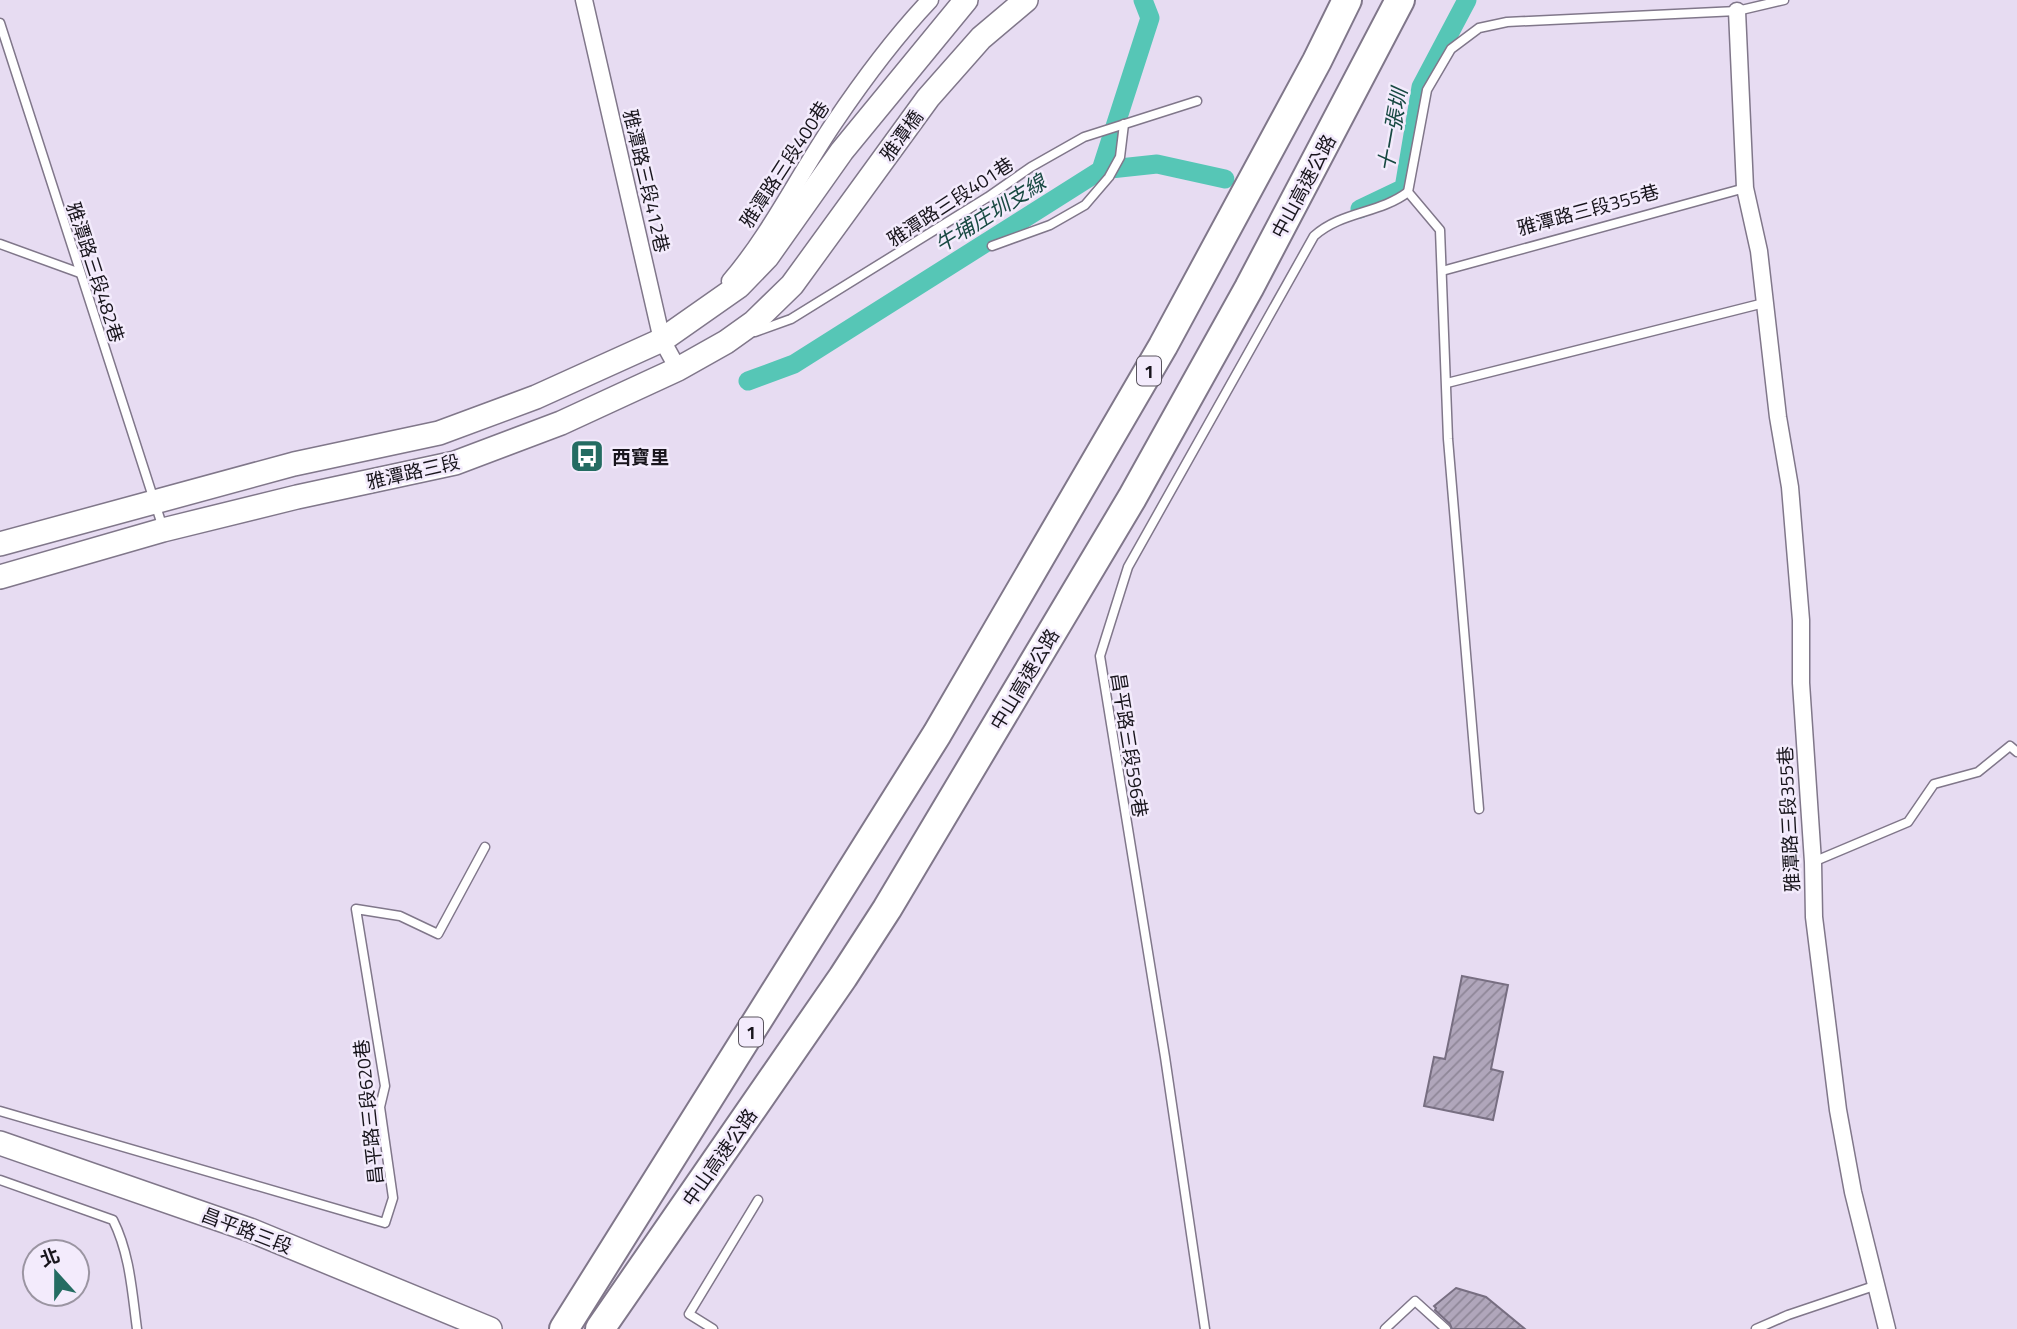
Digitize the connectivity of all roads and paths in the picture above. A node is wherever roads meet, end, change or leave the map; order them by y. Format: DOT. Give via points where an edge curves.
graph roads {
  1 [pos="584,0"];
  2 [pos="930,0"];
  3 [pos="966,0"];
  4 [pos="1026,0"];
  5 [pos="1347,0"];
  6 [pos="1400,0"];
  7 [pos="1784,0"];
  8 [pos="1737,11"];
  9 [pos="0,23"];
  10 [pos="1197,101"];
  11 [pos="1122,125"];
  12 [pos="1745,188"];
  13 [pos="1408,192"];
  14 [pos="0,244"];
  15 [pos="992,246"];
  16 [pos="767,257"];
  17 [pos="1442,271"];
  18 [pos="80,273"];
  19 [pos="792,285"];
  20 [pos="1764,303"];
  21 [pos="662,340"];
  22 [pos="726,342"];
  23 [pos="678,369"];
  24 [pos="1447,383"];
  25 [pos="154,503"];
  26 [pos="163,530"];
  27 [pos="0,544"];
  28 [pos="0,577"];
  29 [pos="2017,752"];
  30 [pos="1479,809"];
  31 [pos="485,847"];
  32 [pos="1813,862"];
  33 [pos="0,1111"];
  34 [pos="0,1143"];
  35 [pos="0,1180"];
  36 [pos="758,1200"];
  37 [pos="1877,1285"];
  38 [pos="565,1328"];
  39 [pos="137,1329"];
  40 [pos="490,1329"];
  41 [pos="600,1329"];
  42 [pos="713,1329"];
  43 [pos="1205,1329"];
  44 [pos="1385,1329"];
  45 [pos="1446,1329"];
  46 [pos="1756,1329"];
  47 [pos="1888,1329"];
  1 -- 21 [label="street, 雅潭路三段412巷"];
  2 -- 21 [label="street, 雅潭路三段400巷" via="897,35 841,113 741,267 713,300"];
  3 -- 16 [label="street, 雅潭橋" via="842,151"];
  4 -- 19 [label="street, 雅潭橋" via="981,38 928,98"];
  5 -- 38 [label="highway, 中山高速公路 / 1" via="1163,346 937,734"];
  6 -- 41 [label="highway, 中山高速公路 / 1" via="1249,288 1132,498 887,909"];
  7 -- 8 [label="lane"];
  8 -- 12 [label="street, 雅潭路三段355巷"];
  8 -- 13 [label="lane" via="1507,22 1479,28 1451,49 1427,90"];
  9 -- 18 [label="lane, 雅潭路三段482巷"];
  10 -- 11 [label="lane, 雅潭路三段401巷"];
  11 -- 15 [label="lane" via="1120,157 1085,205 1050,225"];
  11 -- 22 [label="lane, 雅潭路三段401巷" via="1084,137 1031,167 790,319"];
  12 -- 17 [label="lane, 雅潭路三段355巷"];
  12 -- 20 [label="street, 雅潭路三段355巷" via="1759,251"];
  13 -- 17 [label="lane" via="1440,230"];
  13 -- 43 [label="lane, 昌平路三段596巷" via="1396,201 1327,224 1314,236 1128,567 1100,656"];
  14 -- 18 [label="lane"];
  16 -- 21 [label="street, 雅潭路三段" via="739,286"];
  17 -- 24 [label="lane"];
  18 -- 25 [label="lane, 雅潭路三段482巷"];
  19 -- 22 [label="street, 雅潭路三段"];
  20 -- 24 [label="lane"];
  20 -- 32 [label="street, 雅潭路三段355巷" via="1790,487"];
  21 -- 23 [label="street, 雅潭路三段412巷"];
  21 -- 25 [label="street, 雅潭路三段" via="573,382 452,429 294,464"];
  22 -- 23 [label="street, 雅潭路三段"];
  23 -- 26 [label="street, 雅潭路三段" via="561,423 456,463"];
  24 -- 30 [label="lane"];
  25 -- 26 [label="lane, 雅潭路三段482巷"];
  25 -- 27 [label="street, 雅潭路三段"];
  26 -- 28 [label="street, 雅潭路三段"];
  29 -- 32 [label="lane" via="2010,746 1978,772 1934,784 1908,822"];
  31 -- 33 [label="lane, 昌平路三段620巷" via="438,934 400,916 356,909 384,1086 380,1107 393,1198 385,1223"];
  32 -- 37 [label="street, 雅潭路三段355巷" via="1814,918 1838,1110"];
  34 -- 40 [label="street, 昌平路三段" via="250,1230"];
  35 -- 39 [label="lane" via="113,1220 126,1254"];
  36 -- 42 [label="lane" via="689,1314"];
  37 -- 46 [label="lane"];
  37 -- 47 [label="street, 雅潭路三段355巷"];
  44 -- 45 [label="lane" via="1415,1301"];
}
